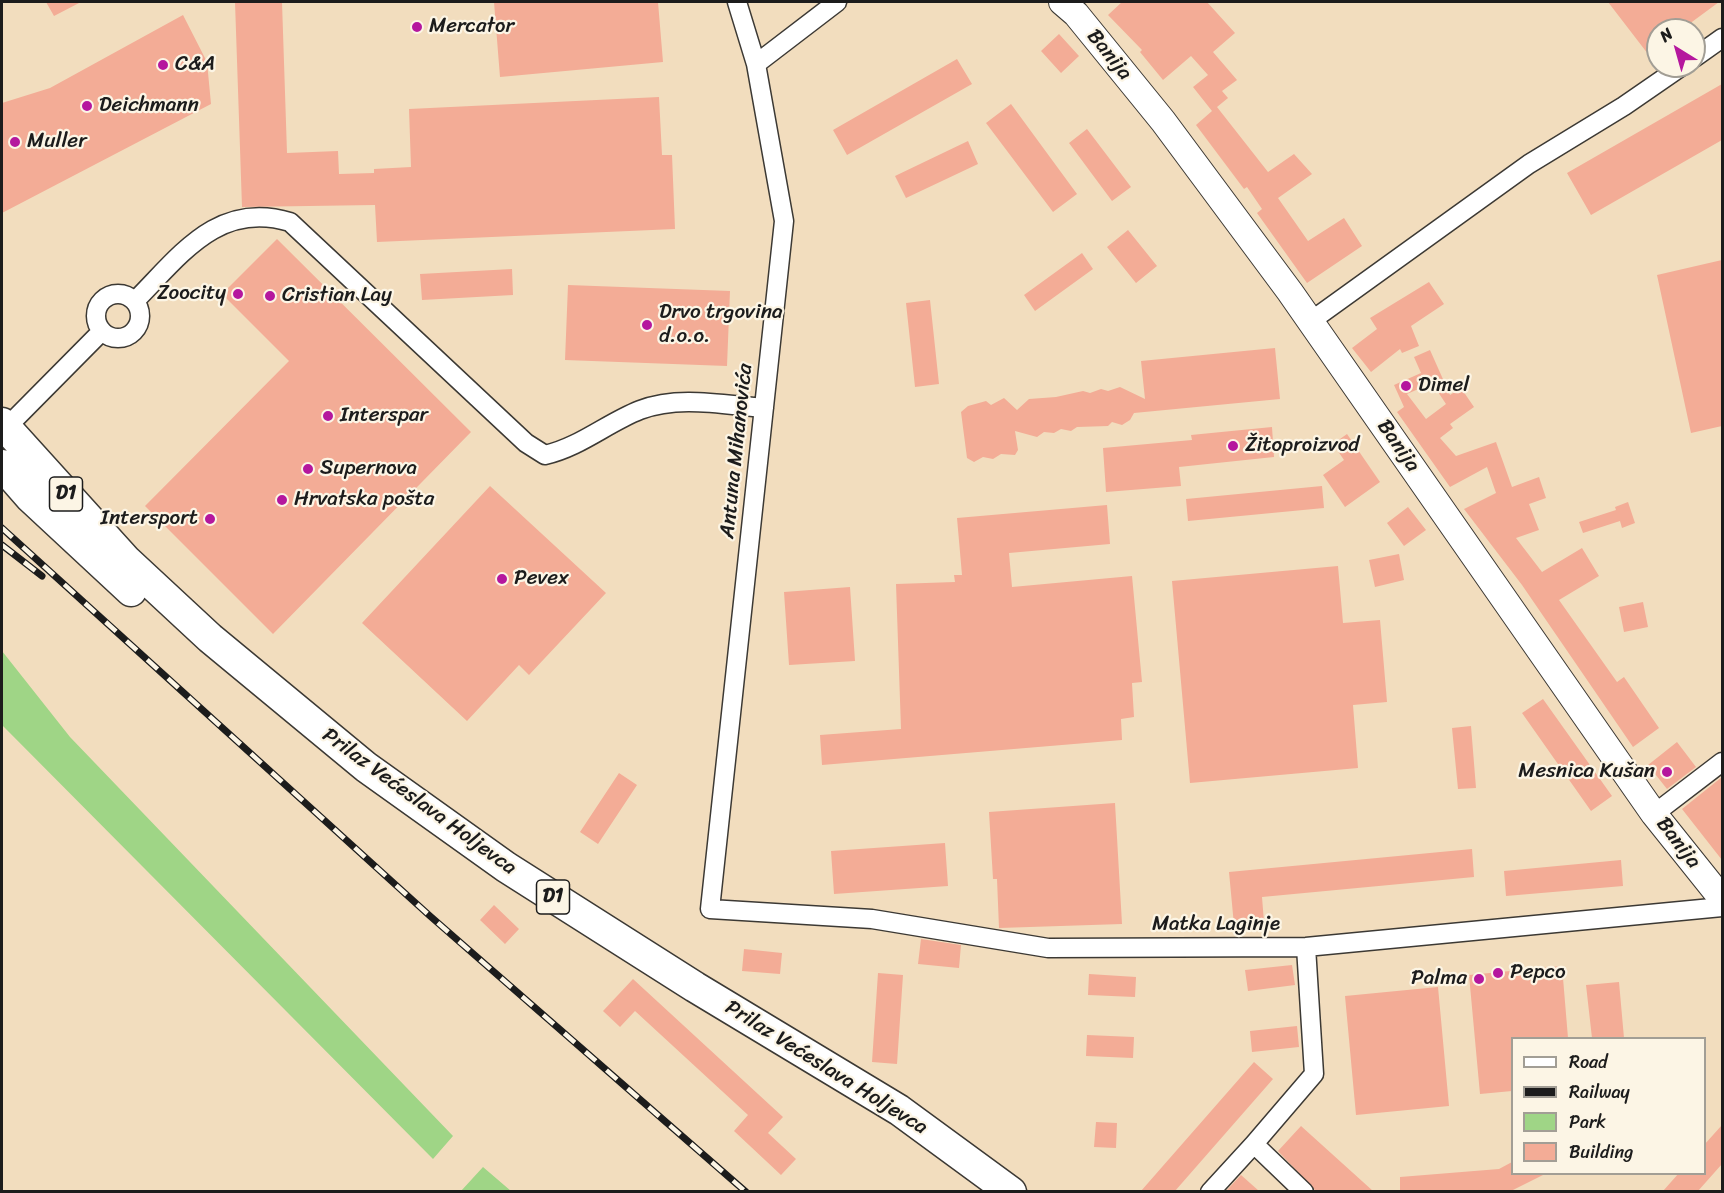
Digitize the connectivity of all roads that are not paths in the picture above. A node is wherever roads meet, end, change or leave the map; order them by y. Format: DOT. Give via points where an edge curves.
graph roads {
  1 [pos="736,2"];
  2 [pos="837,2"];
  3 [pos="1062,2"];
  4 [pos="1722,38"];
  5 [pos="1706,49"];
  6 [pos="756,64"];
  7 [pos="1665,78"];
  8 [pos="135,301"];
  9 [pos="1311,321"];
  10 [pos="102,331"];
  11 [pos="764,408"];
  12 [pos="3,428"];
  13 [pos="2,465"];
  14 [pos="1722,762"];
  15 [pos="1654,814"];
  16 [pos="1722,899"];
  17 [pos="1722,907"];
  18 [pos="710,909"];
  19 [pos="1306,947"];
  20 [pos="1254,1144"];
  21 [pos="978,1191"];
  22 [pos="1011,1191"];
  23 [pos="1210,1191"];
  24 [pos="1304,1191"];
  1 -- 6 [label="street, Antuna Mihanovića"];
  2 -- 6 [label="street"];
  3 -- 9 [label="main road, Banija" via="1163,121"];
  4 -- 5 [label="street"];
  6 -- 11 [label="street, Antuna Mihanovića" via="784,221"];
  7 -- 9 [label="street" via="1529,164"];
  8 -- 10 [label="street" via="140,320 134,332 122,338 107,336"];
  8 -- 10 [label="street" via="122,294 102,301 96,313"];
  8 -- 11 [label="street" via="206,232 231,220 274,217 290,222 526,443 545,454 563,450 640,410 670,401"];
  9 -- 15 [label="main road, Banija"];
  10 -- 12 [label="street"];
  11 -- 18 [label="street, Antuna Mihanovića"];
  12 -- 22 [label="highway, Prilaz Većeslava Holjevca / D1" via="126,560 201,630 366,766 506,867 899,1110"];
  13 -- 21 [label="highway, Prilaz Većeslava Holjevca / D1" via="31,498 202,658 362,788 500,886 885,1126"];
  14 -- 15 [label="street"];
  15 -- 16 [label="main road, Banija"];
  17 -- 19 [label="street, Matka Laginje"];
  18 -- 19 [label="street, Matka Laginje" via="872,919 1048,948"];
  19 -- 20 [label="street" via="1314,1074"];
  20 -- 23 [label="street"];
  20 -- 24 [label="street"];
}
